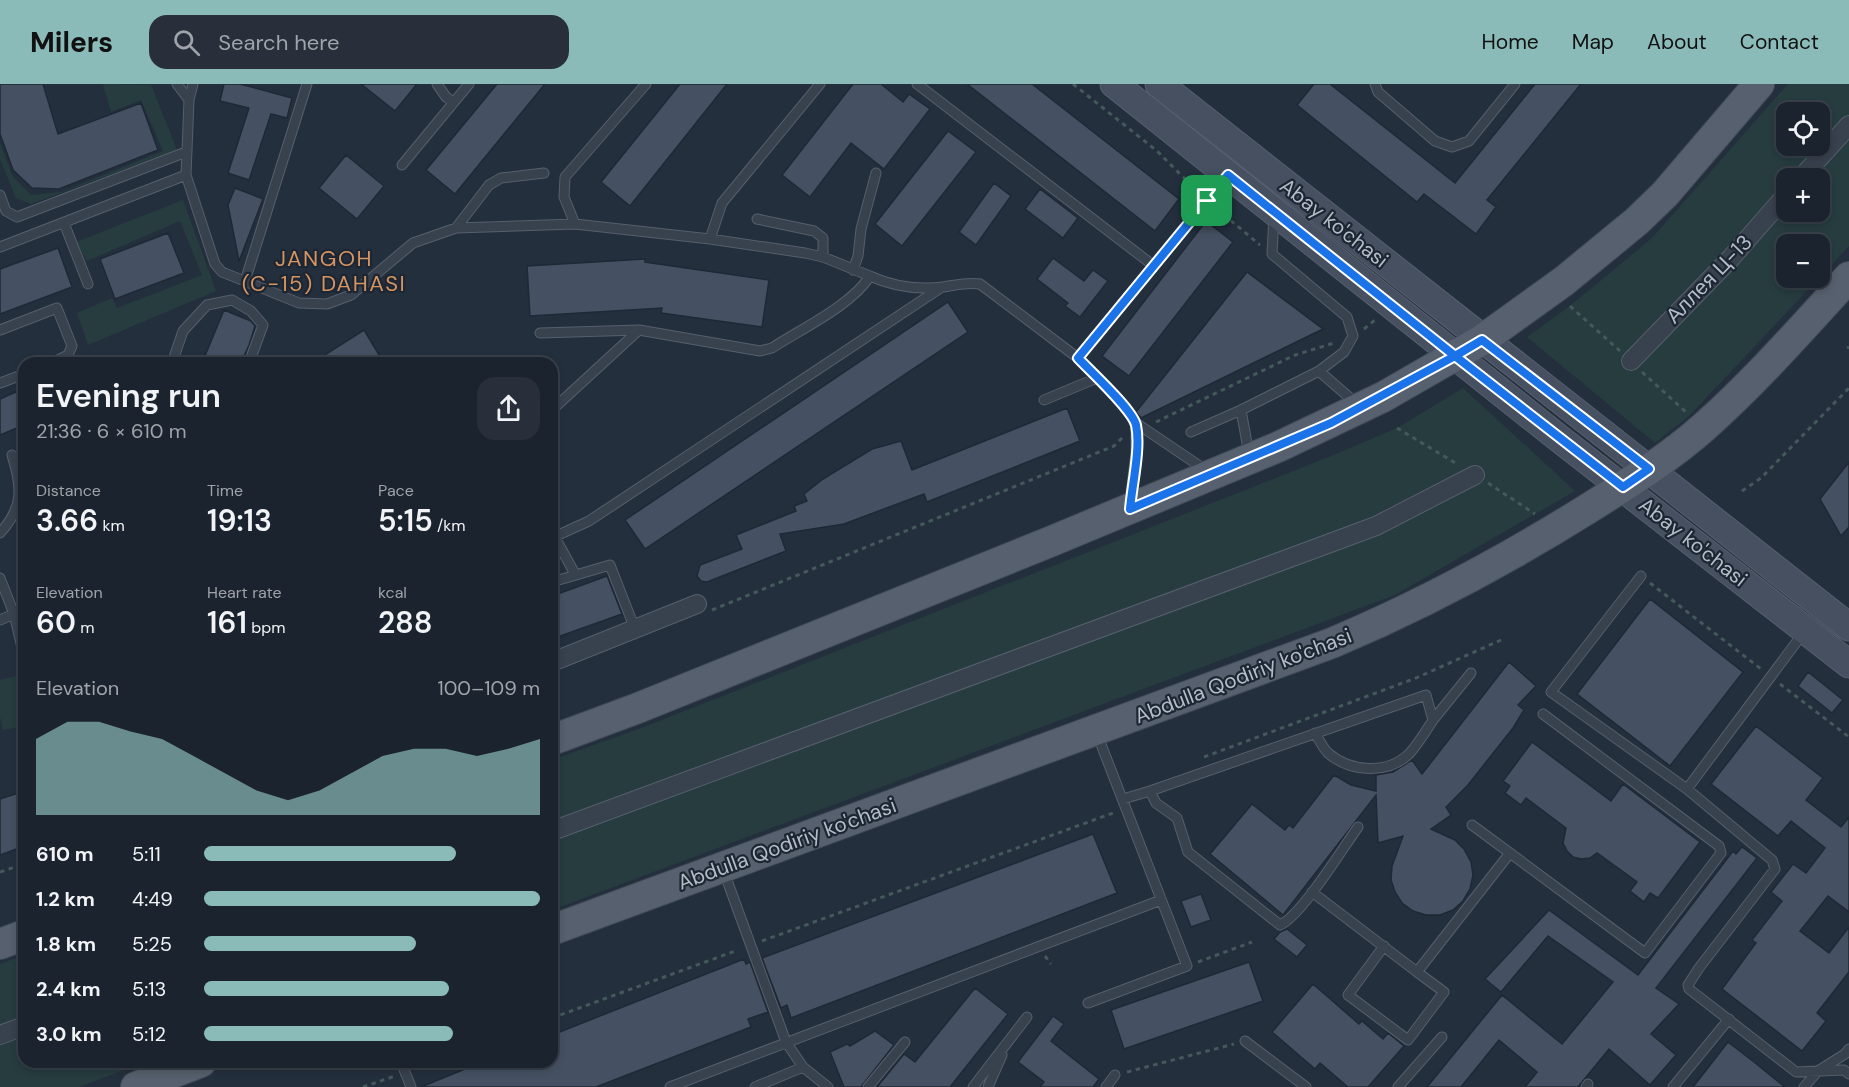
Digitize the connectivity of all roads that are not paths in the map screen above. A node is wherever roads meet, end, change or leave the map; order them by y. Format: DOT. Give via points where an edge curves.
graph roads {
  1 [pos="177,84"];
  2 [pos="193,84"];
  3 [pos="307,84"];
  4 [pos="437,84"];
  5 [pos="469,84"];
  6 [pos="646,84"];
  7 [pos="820,84"];
  8 [pos="918,84"];
  9 [pos="1114,84"];
  10 [pos="1159,84"];
  11 [pos="1376,84"];
  12 [pos="1515,84"];
  13 [pos="1759,84"];
  14 [pos="189,100"];
  15 [pos="453,102"];
  16 [pos="1849,125"];
  17 [pos="186,152"];
  18 [pos="402,165"];
  19 [pos="1811,168"];
  20 [pos="544,173"];
  21 [pos="876,173"];
  22 [pos="1228,175"];
  23 [pos="186,176"];
  24 [pos="0,195"];
  25 [pos="1776,206"];
  26 [pos="1274,212"];
  27 [pos="757,219"];
  28 [pos="64,223"];
  29 [pos="575,224"];
  30 [pos="456,228"];
  31 [pos="710,239"];
  32 [pos="0,247"];
  33 [pos="823,257"];
  34 [pos="1154,266"];
  35 [pos="854,270"];
  36 [pos="870,276"];
  37 [pos="245,281"];
  38 [pos="88,284"];
  39 [pos="942,287"];
  40 [pos="1846,287"];
  41 [pos="0,330"];
  42 [pos="639,330"];
  43 [pos="540,333"];
  44 [pos="1482,340"];
  45 [pos="1455,356"];
  46 [pos="64,357"];
  47 [pos="174,357"];
  48 [pos="251,357"];
  49 [pos="1078,358"];
  50 [pos="1630,361"];
  51 [pos="1319,371"];
  52 [pos="18,376"];
  53 [pos="1097,378"];
  54 [pos="0,383"];
  55 [pos="1044,400"];
  56 [pos="558,404"];
  57 [pos="1362,408"];
  58 [pos="1241,410"];
  59 [pos="1136,423"];
  60 [pos="1191,432"];
  61 [pos="12,454"];
  62 [pos="1250,459"];
  63 [pos="1649,469"];
  64 [pos="18,473"];
  65 [pos="1211,474"];
  66 [pos="1475,475"];
  67 [pos="1623,487"];
  68 [pos="18,508"];
  69 [pos="1130,509"];
  70 [pos="0,533"];
  71 [pos="558,533"];
  72 [pos="558,542"];
  73 [pos="575,574"];
  74 [pos="1641,576"];
  75 [pos="0,578"];
  76 [pos="558,580"];
  77 [pos="700,609"];
  78 [pos="18,612"];
  79 [pos="14,614"];
  80 [pos="0,620"];
  81 [pos="1849,627"];
  82 [pos="635,629"];
  83 [pos="18,630"];
  84 [pos="1806,630"];
  85 [pos="558,660"];
  86 [pos="1849,664"];
  87 [pos="1471,673"];
  88 [pos="1543,714"];
  89 [pos="1433,720"];
  90 [pos="1096,732"];
  91 [pos="1315,734"];
  92 [pos="558,738"];
  93 [pos="1687,789"];
  94 [pos="1150,791"];
  95 [pos="1125,804"];
  96 [pos="1472,825"];
  97 [pos="1358,827"];
  98 [pos="558,829"];
  99 [pos="1510,853"];
  100 [pos="722,867"];
  101 [pos="1312,892"];
  102 [pos="1161,900"];
  103 [pos="558,928"];
  104 [pos="18,937"];
  105 [pos="0,944"];
  106 [pos="1384,946"];
  107 [pos="1417,972"];
  108 [pos="1088,1003"];
  109 [pos="1027,1017"];
  110 [pos="1729,1020"];
  111 [pos="18,1028"];
  112 [pos="0,1035"];
  113 [pos="1442,1036"];
  114 [pos="1008,1041"];
  115 [pos="1245,1041"];
  116 [pos="786,1042"];
  117 [pos="905,1042"];
  118 [pos="1849,1049"];
  119 [pos="803,1067"];
  120 [pos="185,1068"];
  121 [pos="403,1068"];
  122 [pos="1818,1071"];
  123 [pos="1849,1074"];
  124 [pos="1116,1075"];
  125 [pos="136,1087"];
  126 [pos="411,1087"];
  127 [pos="670,1087"];
  128 [pos="755,1087"];
  129 [pos="828,1087"];
  130 [pos="868,1087"];
  131 [pos="973,1087"];
  132 [pos="988,1087"];
  133 [pos="1106,1087"];
  134 [pos="1306,1087"];
  135 [pos="1398,1087"];
  136 [pos="1673,1087"];
  137 [pos="1804,1087"];
  1 -- 14 [label="lane"];
  2 -- 14 [label="lane"];
  3 -- 37 [label="lane"];
  4 -- 15 [label="lane"];
  5 -- 15 [label="lane"];
  6 -- 29 [label="lane" via="565,177 564,197"];
  7 -- 31 [label="lane" via="722,203"];
  8 -- 34 [label="lane"];
  9 -- 22 [label="main road, Abay ko'chasi"];
  10 -- 44 [label="main road, Abay ko'chasi"];
  11 -- 12 [label="lane" via="1378,92 1435,141 1452,147 1469,141"];
  13 -- 44 [label="main road" via="1637,221 1564,281"];
  14 -- 17 [label="lane"];
  15 -- 18 [label="lane"];
  16 -- 19 [label="street"];
  17 -- 23 [label="lane"];
  17 -- 24 [label="lane" via="17,217 6,211"];
  20 -- 30 [label="lane" via="501,178 489,185"];
  21 -- 35 [label="lane"];
  22 -- 26 [label="main road, Abay ko'chasi"];
  22 -- 34 [label="lane"];
  23 -- 28 [label="lane"];
  23 -- 37 [label="lane" via="215,264 222,272"];
  25 -- 50 [label="street, Аллея Ц-13"];
  26 -- 45 [label="main road, Abay ko'chasi"];
  26 -- 51 [label="lane" via="1272,254 1347,317 1353,336 1344,352"];
  27 -- 33 [label="lane" via="814,231 823,238"];
  28 -- 32 [label="lane"];
  28 -- 38 [label="lane"];
  29 -- 30 [label="lane"];
  29 -- 31 [label="lane"];
  30 -- 37 [label="lane" via="413,243 351,295 327,304 299,303"];
  31 -- 33 [label="lane"];
  33 -- 35 [label="lane"];
  34 -- 49 [label="lane"];
  35 -- 36 [label="lane"];
  36 -- 39 [label="lane" via="914,289"];
  36 -- 42 [label="lane" via="855,295 771,348 760,351"];
  39 -- 49 [label="lane" via="980,284"];
  39 -- 71 [label="lane" via="589,521"];
  40 -- 63 [label="main road, Abdulla Qodiriy ko'chasi" via="1704,427"];
  41 -- 46 [label="lane" via="57,308 72,346"];
  42 -- 43 [label="lane"];
  42 -- 56 [label="lane"];
  44 -- 45 [label="main road"];
  44 -- 63 [label="main road, Abay ko'chasi"];
  45 -- 57 [label="main road"];
  45 -- 67 [label="main road, Abay ko'chasi"];
  47 -- 48 [label="lane" via="183,331 207,304 232,300 251,311 263,325"];
  49 -- 53 [label="lane"];
  51 -- 57 [label="lane"];
  51 -- 58 [label="lane"];
  52 -- 54 [label="lane"];
  53 -- 55 [label="lane"];
  53 -- 59 [label="lane"];
  57 -- 62 [label="main road"];
  58 -- 60 [label="lane"];
  58 -- 62 [label="lane"];
  59 -- 65 [label="lane"];
  59 -- 69 [label="lane"];
  61 -- 64 [label="lane"];
  62 -- 65 [label="main road"];
  63 -- 67 [label="main road, Abdulla Qodiriy ko'chasi"];
  63 -- 81 [label="main road, Abay ko'chasi"];
  65 -- 69 [label="main road"];
  66 -- 98 [label="street" via="1376,526"];
  67 -- 84 [label="main road, Abay ko'chasi"];
  67 -- 90 [label="main road, Abdulla Qodiriy ko'chasi" via="1432,599 1332,643"];
  68 -- 70 [label="lane"];
  69 -- 92 [label="main road"];
  72 -- 73 [label="lane"];
  73 -- 76 [label="lane"];
  73 -- 82 [label="lane" via="610,565"];
  74 -- 93 [label="lane" via="1551,692"];
  75 -- 79 [label="lane"];
  77 -- 82 [label="street"];
  78 -- 79 [label="lane"];
  79 -- 80 [label="lane"];
  79 -- 83 [label="lane"];
  82 -- 85 [label="street"];
  84 -- 86 [label="main road, Abay ko'chasi"];
  84 -- 93 [label="lane"];
  87 -- 89 [label="lane"];
  88 -- 99 [label="lane" via="1719,846 1721,853 1645,953"];
  89 -- 91 [label="lane" via="1426,695"];
  89 -- 91 [label="lane" via="1408,755 1389,766 1366,769 1345,764 1327,752"];
  90 -- 95 [label="lane"];
  90 -- 100 [label="main road, Abdulla Qodiriy ko'chasi"];
  91 -- 94 [label="lane"];
  93 -- 110 [label="lane" via="1772,860 1775,869 1688,985"];
  94 -- 95 [label="lane"];
  94 -- 101 [label="lane" via="1156,803 1177,819 1188,852 1280,925"];
  95 -- 102 [label="lane"];
  96 -- 99 [label="lane"];
  97 -- 101 [label="lane"];
  99 -- 107 [label="lane"];
  100 -- 103 [label="main road, Abdulla Qodiriy ko'chasi"];
  100 -- 116 [label="lane"];
  101 -- 106 [label="lane"];
  102 -- 108 [label="lane" via="1187,966"];
  102 -- 116 [label="lane"];
  104 -- 105 [label="main road"];
  106 -- 107 [label="lane"];
  106 -- 107 [label="lane" via="1348,995 1408,1040 1444,992"];
  109 -- 114 [label="lane"];
  110 -- 122 [label="lane" via="1796,1072"];
  110 -- 136 [label="lane"];
  111 -- 112 [label="street"];
  113 -- 135 [label="lane"];
  114 -- 131 [label="lane"];
  114 -- 132 [label="lane"];
  115 -- 134 [label="lane"];
  116 -- 119 [label="lane"];
  116 -- 127 [label="lane"];
  117 -- 130 [label="lane"];
  118 -- 122 [label="lane"];
  119 -- 128 [label="lane"];
  119 -- 129 [label="lane"];
  120 -- 125 [label="main road"];
  121 -- 126 [label="lane"];
  122 -- 123 [label="lane" via="1844,1070"];
  122 -- 137 [label="lane"];
  124 -- 133 [label="lane"];
}
